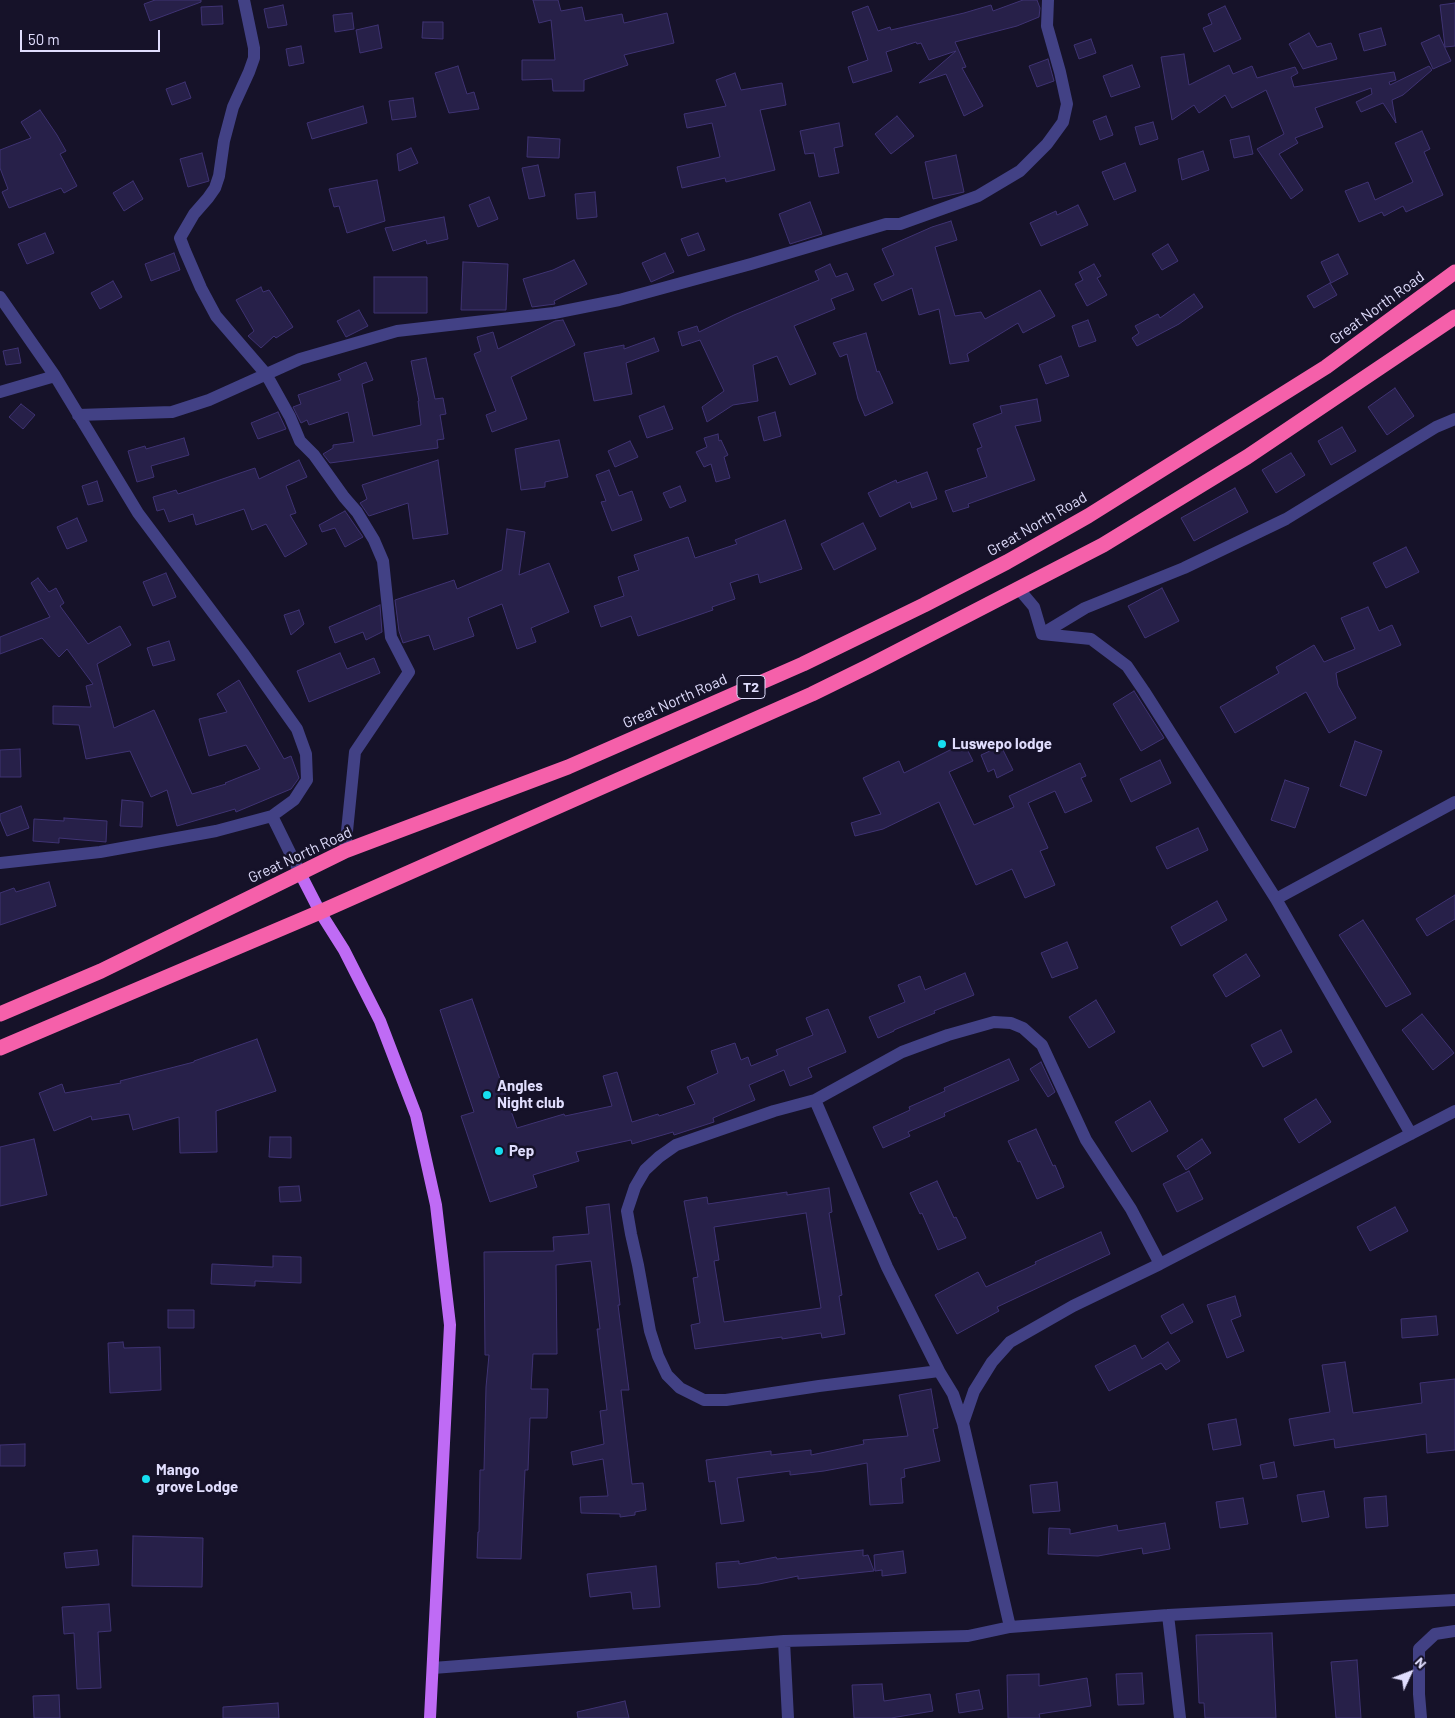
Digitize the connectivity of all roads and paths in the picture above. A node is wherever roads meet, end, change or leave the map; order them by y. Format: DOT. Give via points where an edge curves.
graph roads {
  1 [pos="244,0"];
  2 [pos="1048,0"];
  3 [pos="1455,272"];
  4 [pos="0,298"];
  5 [pos="1455,317"];
  6 [pos="266,374"];
  7 [pos="55,376"];
  8 [pos="0,392"];
  9 [pos="78,415"];
  10 [pos="1455,419"];
  11 [pos="1018,588"];
  12 [pos="1042,634"];
  13 [pos="1455,802"];
  14 [pos="272,816"];
  15 [pos="345,851"];
  16 [pos="0,863"];
  17 [pos="300,873"];
  18 [pos="1276,900"];
  19 [pos="320,912"];
  20 [pos="0,1014"];
  21 [pos="0,1048"];
  22 [pos="815,1100"];
  23 [pos="1455,1111"];
  24 [pos="1411,1134"];
  25 [pos="1160,1264"];
  26 [pos="939,1371"];
  27 [pos="962,1423"];
  28 [pos="1455,1600"];
  29 [pos="1168,1615"];
  30 [pos="1010,1627"];
  31 [pos="1455,1631"];
  32 [pos="784,1641"];
  33 [pos="433,1668"];
  34 [pos="430,1718"];
  35 [pos="788,1718"];
  36 [pos="1180,1718"];
  37 [pos="1421,1718"];
  1 -- 6 [label="street" via="254,58 233,107 215,188 180,238 216,316"];
  2 -- 6 [label="street" via="1047,26 1067,104 1062,122 1047,144 1020,171 978,196 900,224 886,224 619,300 554,313 397,331 300,360"];
  3 -- 15 [label="highway, Great North Road / T2" via="1326,367 1088,516 966,583 829,652 568,767"];
  4 -- 7 [label="street"];
  5 -- 11 [label="highway, T2" via="1180,499 1103,545"];
  6 -- 9 [label="street" via="209,400 172,412"];
  6 -- 15 [label="street" via="300,441 357,512 374,540 383,561 391,638 409,672 355,752"];
  7 -- 8 [label="street"];
  7 -- 9 [label="street"];
  9 -- 14 [label="street" via="138,513 297,729 306,754 307,780 294,800"];
  10 -- 12 [label="street" via="1436,427 1286,519 1184,568 1085,608"];
  11 -- 12 [label="street" via="1034,607"];
  11 -- 19 [label="highway, T2" via="812,694"];
  12 -- 18 [label="street" via="1092,639 1127,666"];
  13 -- 18 [label="street"];
  14 -- 16 [label="street" via="216,831 100,852"];
  14 -- 17 [label="street"];
  15 -- 17 [label="highway, Great North Road / T2"];
  17 -- 19 [label="main road"];
  17 -- 20 [label="highway, Great North Road / T2" via="101,971"];
  18 -- 24 [label="street"];
  19 -- 21 [label="highway, T2"];
  19 -- 33 [label="main road" via="344,950 380,1021 416,1115 436,1204 450,1325"];
  22 -- 25 [label="street" via="902,1052 948,1035 994,1022 1023,1028 1042,1045 1086,1140 1131,1209"];
  22 -- 26 [label="street" via="887,1267"];
  22 -- 26 [label="street" via="676,1145 645,1170 627,1211 650,1331 658,1356 667,1375 680,1388 704,1400 726,1400"];
  23 -- 24 [label="street"];
  24 -- 25 [label="street"];
  25 -- 27 [label="street" via="1073,1306 1010,1342 974,1390"];
  26 -- 27 [label="street" via="952,1394"];
  27 -- 30 [label="street"];
  28 -- 29 [label="street"];
  29 -- 30 [label="street"];
  29 -- 36 [label="street"];
  30 -- 32 [label="street" via="968,1636"];
  31 -- 37 [label="street" via="1435,1634 1419,1649"];
  32 -- 33 [label="street"];
  32 -- 35 [label="street"];
  33 -- 34 [label="main road"];
}
